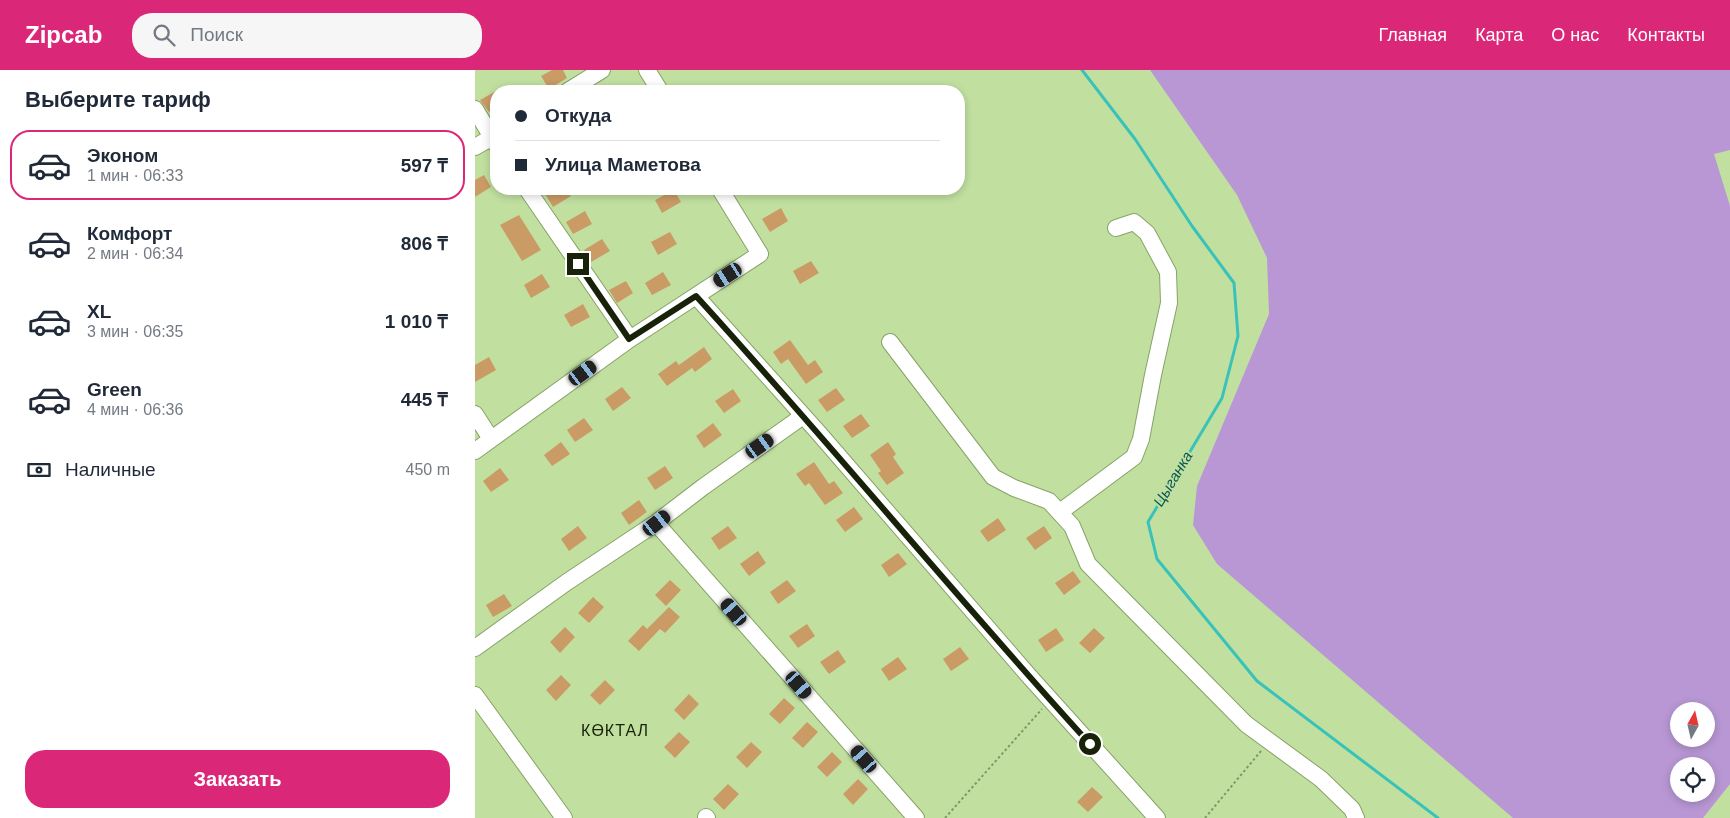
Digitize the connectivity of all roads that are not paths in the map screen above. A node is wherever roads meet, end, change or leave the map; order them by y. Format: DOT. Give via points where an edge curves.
graph roads {
  1 [pos="602,70"];
  2 [pos="647,70"];
  3 [pos="578,85"];
  4 [pos="656,85"];
  5 [pos="475,109"];
  6 [pos="490,132"];
  7 [pos="490,141"];
  8 [pos="475,147"];
  9 [pos="531,195"];
  10 [pos="724,195"];
  11 [pos="1116,228"];
  12 [pos="696,296"];
  13 [pos="629,339"];
  14 [pos="890,342"];
  15 [pos="475,414"];
  16 [pos="803,416"];
  17 [pos="491,439"];
  18 [pos="475,451"];
  19 [pos="1060,512"];
  20 [pos="657,523"];
  21 [pos="475,648"];
  22 [pos="475,695"];
  23 [pos="564,818"];
  24 [pos="916,818"];
  25 [pos="1157,818"];
  26 [pos="1356,818"];
  1 -- 3 [label="street"];
  2 -- 4 [label="street"];
  5 -- 6 [label="street"];
  7 -- 8 [label="street"];
  9 -- 13 [label="street"];
  10 -- 12 [label="street" via="760,254"];
  11 -- 19 [label="street" via="1133,222 1147,233 1168,272 1169,304 1141,440 1133,457"];
  12 -- 13 [label="street"];
  12 -- 16 [label="street"];
  13 -- 17 [label="street"];
  14 -- 19 [label="street" via="993,477 1049,501"];
  15 -- 17 [label="street"];
  16 -- 20 [label="street"];
  16 -- 25 [label="street"];
  17 -- 18 [label="street"];
  19 -- 26 [label="street" via="1072,526 1088,564 1246,724 1321,778 1352,809"];
  20 -- 21 [label="street"];
  20 -- 24 [label="street"];
  22 -- 23 [label="street"];
}
